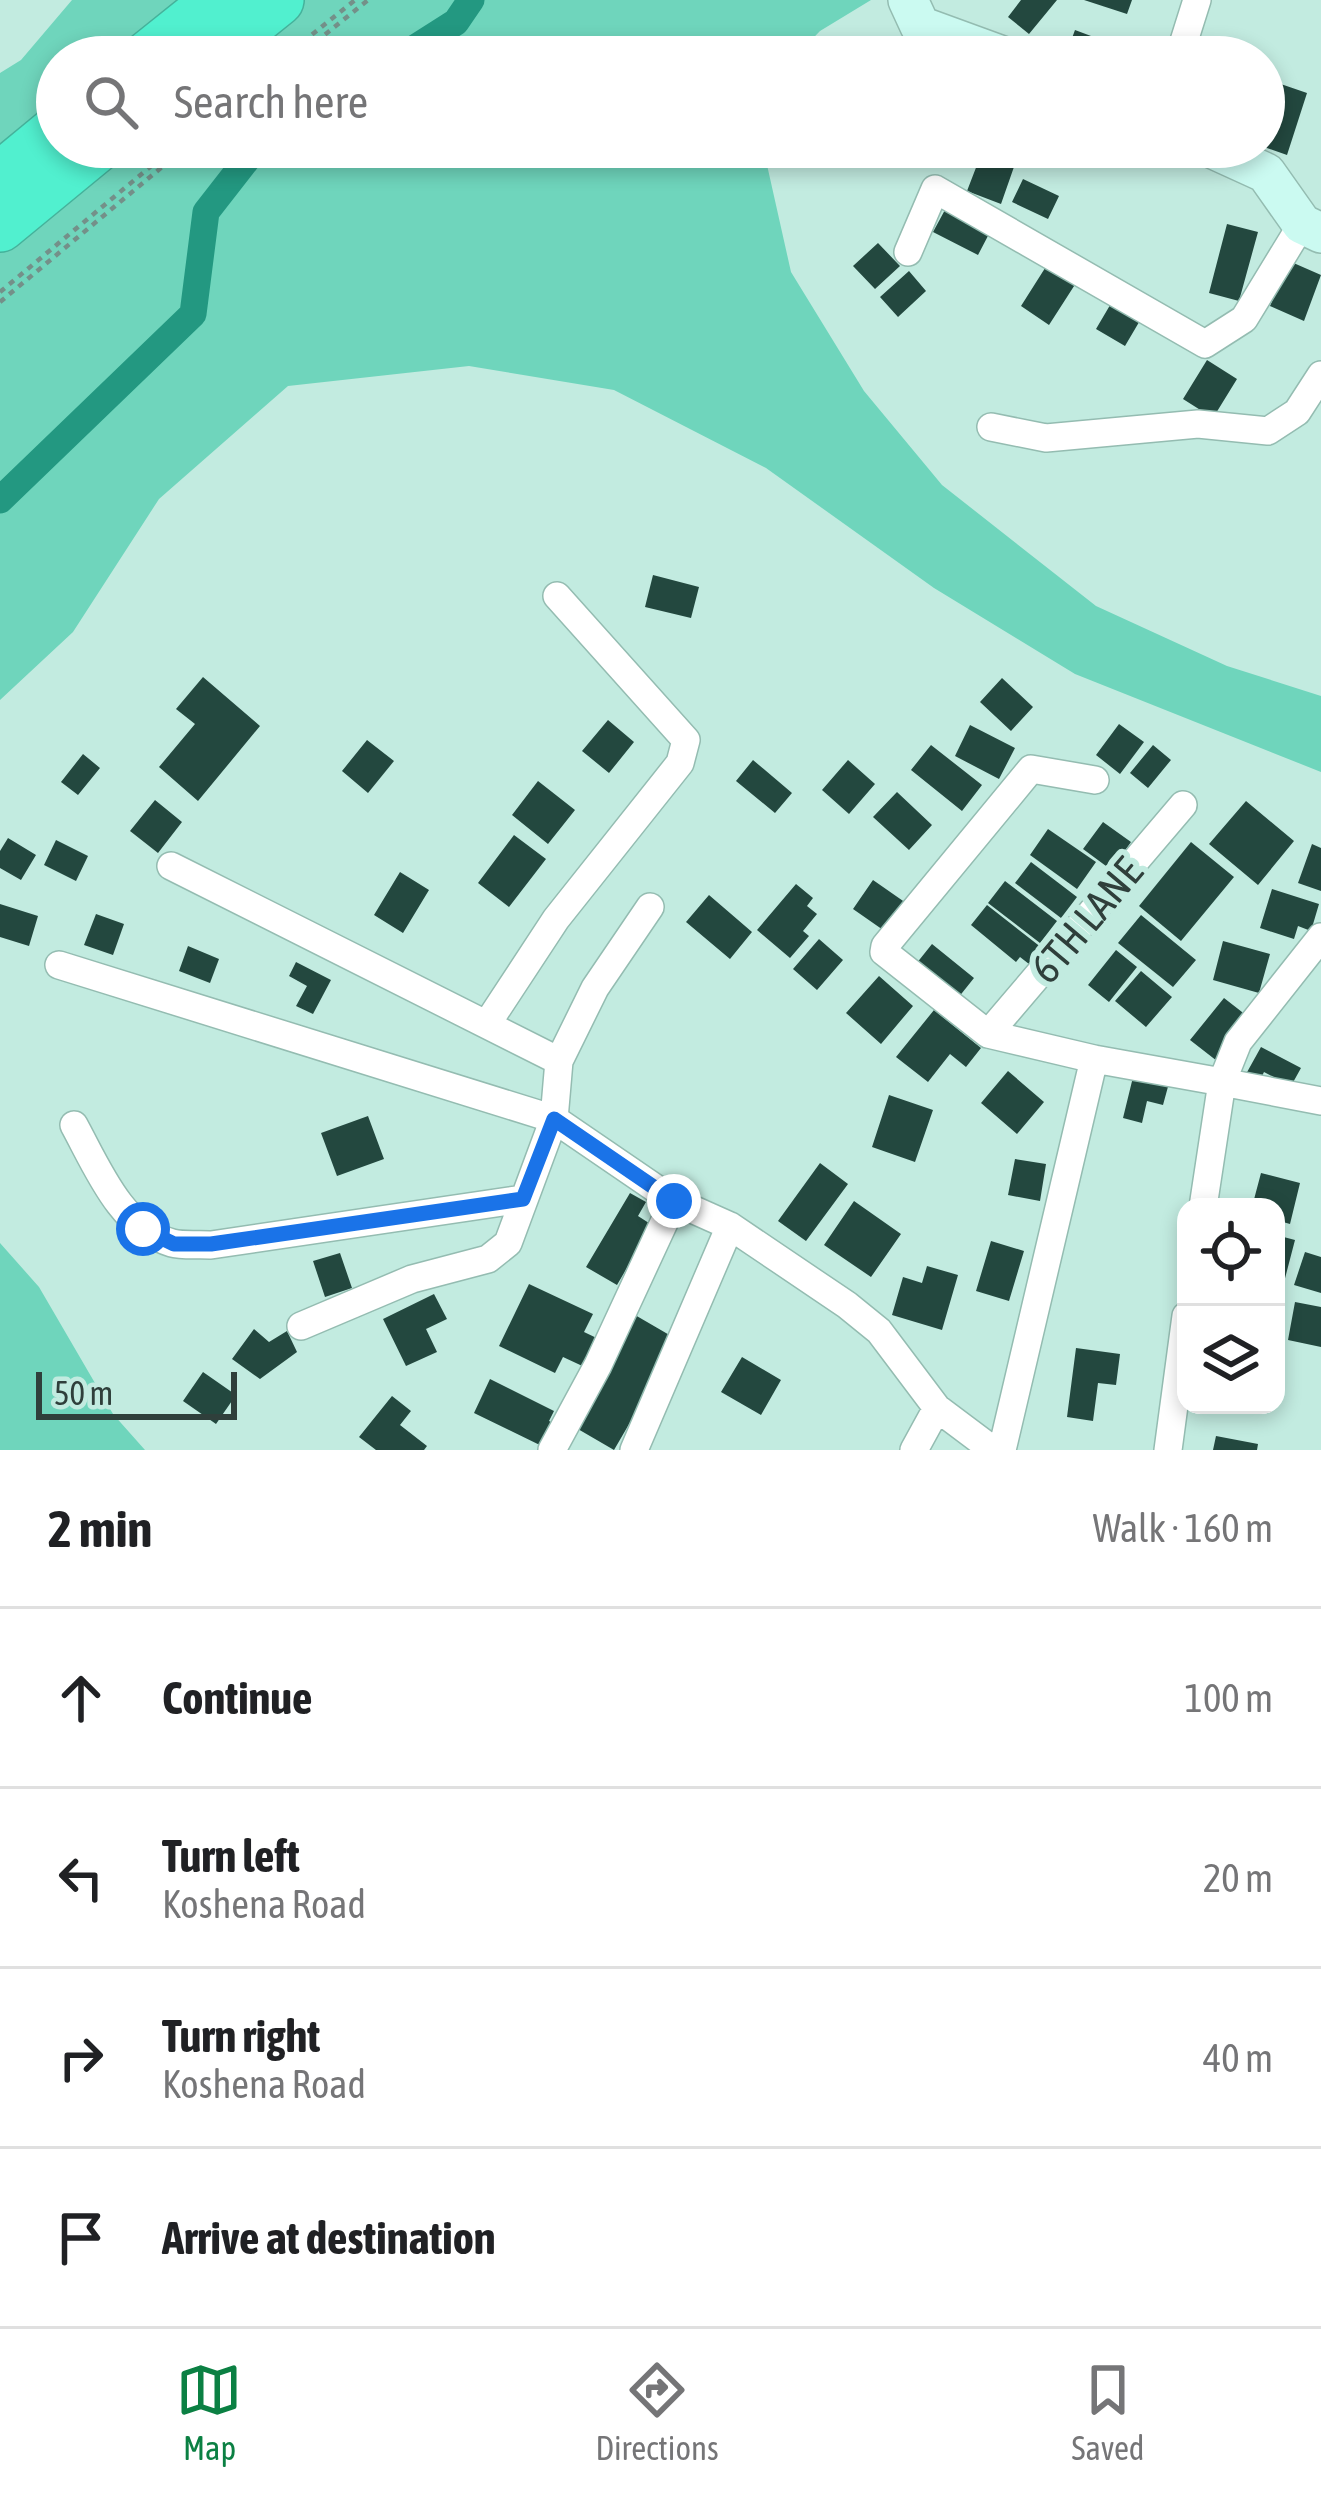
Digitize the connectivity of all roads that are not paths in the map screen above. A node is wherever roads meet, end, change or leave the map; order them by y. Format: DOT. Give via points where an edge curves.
graph roads {
  1 [pos="218,0"];
  2 [pos="278,0"];
  3 [pos="908,0"];
  4 [pos="1197,0"];
  5 [pos="174,36"];
  6 [pos="233,36"];
  7 [pos="947,36"];
  8 [pos="1186,36"];
  9 [pos="36,148"];
  10 [pos="70,168"];
  11 [pos="1255,168"];
  12 [pos="0,178"];
  13 [pos="0,226"];
  14 [pos="1311,229"];
  15 [pos="908,252"];
  16 [pos="1321,375"];
  17 [pos="991,427"];
  18 [pos="556,596"];
  19 [pos="1095,780"];
  20 [pos="1183,805"];
  21 [pos="171,866"];
  22 [pos="650,907"];
  23 [pos="1321,937"];
  24 [pos="58,965"];
  25 [pos="488,1024"];
  26 [pos="988,1034"];
  27 [pos="1094,1059"];
  28 [pos="559,1061"];
  29 [pos="1222,1082"];
  30 [pos="1321,1101"];
  31 [pos="554,1119"];
  32 [pos="74,1125"];
  33 [pos="1204,1198"];
  34 [pos="523,1199"];
  35 [pos="674,1201"];
  36 [pos="730,1226"];
  37 [pos="301,1326"];
  38 [pos="1177,1383"];
  39 [pos="937,1408"];
  40 [pos="552,1450"];
  41 [pos="634,1450"];
  42 [pos="914,1450"];
  43 [pos="995,1450"];
  44 [pos="1168,1450"];
  1 -- 5 [label="highway"];
  2 -- 6 [label="highway"];
  3 -- 7 [label="street" via="920,26"];
  4 -- 8 [label="street"];
  9 -- 12 [label="highway"];
  10 -- 13 [label="highway"];
  11 -- 14 [label="street"];
  14 -- 15 [label="street" via="1244,319 1205,344 935,189"];
  16 -- 17 [label="street" via="1297,412 1268,431 1198,424 1046,438"];
  18 -- 25 [label="street" via="686,740 680,764 556,919"];
  19 -- 26 [label="street" via="1031,769 885,946 888,958"];
  20 -- 26 [label="street, 6TH LANE"];
  21 -- 25 [label="street"];
  22 -- 28 [label="street" via="595,988"];
  23 -- 29 [label="street" via="1238,1042"];
  24 -- 31 [label="street"];
  25 -- 28 [label="street"];
  26 -- 27 [label="street"];
  27 -- 29 [label="street"];
  27 -- 43 [label="street"];
  28 -- 31 [label="street"];
  29 -- 30 [label="street"];
  29 -- 33 [label="street"];
  31 -- 34 [label="street"];
  31 -- 35 [label="street"];
  32 -- 34 [label="street" via="107,1186 143,1229 174,1244"];
  34 -- 37 [label="street" via="508,1243 488,1259"];
  35 -- 36 [label="street"];
  35 -- 40 [label="street"];
  36 -- 39 [label="street" via="879,1331"];
  36 -- 41 [label="street"];
  38 -- 44 [label="street"];
  39 -- 42 [label="street"];
  39 -- 43 [label="street"];
}
